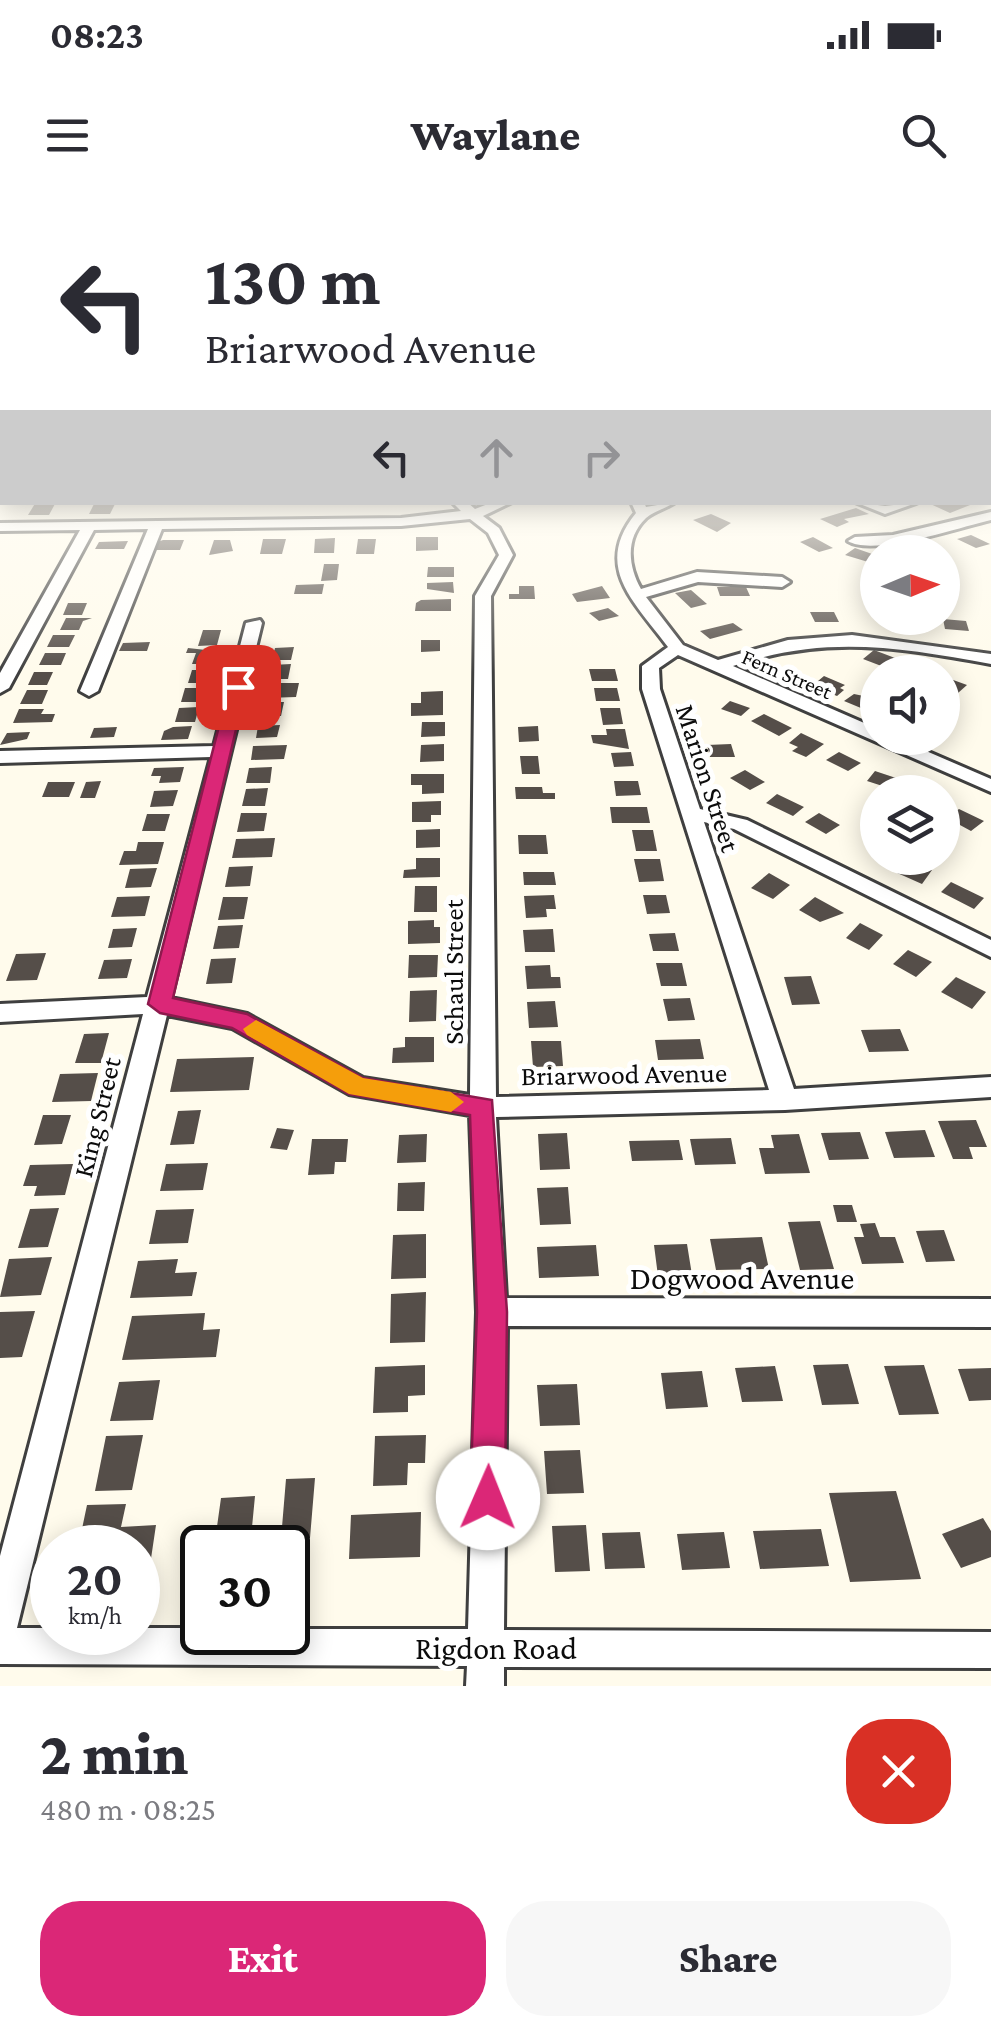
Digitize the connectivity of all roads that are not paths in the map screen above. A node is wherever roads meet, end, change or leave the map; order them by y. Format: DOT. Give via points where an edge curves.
graph roads {
  1 [pos="84,534"];
  2 [pos="153,534"];
  3 [pos="496,534"];
  4 [pos="624,534"];
  5 [pos="855,541"];
  6 [pos="860,541"];
  7 [pos="782,582"];
  8 [pos="636,595"];
  9 [pos="254,624"];
  10 [pos="923,647"];
  11 [pos="677,648"];
  12 [pos="991,660"];
  13 [pos="714,667"];
  14 [pos="991,672"];
  15 [pos="0,688"];
  16 [pos="89,692"];
  17 [pos="220,751"];
  18 [pos="0,757"];
  19 [pos="991,786"];
  20 [pos="690,813"];
  21 [pos="991,949"];
  22 [pos="160,1004"];
  23 [pos="0,1012"];
  24 [pos="991,1086"];
  25 [pos="785,1100"];
  26 [pos="483,1107"];
  27 [pos="492,1312"];
  28 [pos="991,1313"];
  29 [pos="0,1625"];
  30 [pos="0,1646"];
  31 [pos="484,1648"];
  32 [pos="991,1650"];
  33 [pos="485,1686"];
  1 -- 15 [label="street"];
  2 -- 16 [label="street"];
  3 -- 26 [label="street, Schaul Street" via="506,554 483,596"];
  4 -- 8 [label="street" via="618,552"];
  5 -- 6 [label="street"];
  7 -- 8 [label="street" via="697,577"];
  8 -- 11 [label="street"];
  9 -- 17 [label="street, King Street"];
  10 -- 12 [label="street"];
  10 -- 13 [label="street" via="859,637 818,639"];
  10 -- 14 [label="street"];
  11 -- 13 [label="street, Fern Street"];
  11 -- 20 [label="street, Marion Street" via="650,666"];
  13 -- 19 [label="street, Fern Street"];
  17 -- 18 [label="street"];
  17 -- 22 [label="street, King Street"];
  20 -- 21 [label="street" via="740,824"];
  20 -- 25 [label="street, Marion Street"];
  22 -- 23 [label="street, Briarwood Avenue"];
  22 -- 26 [label="street, Briarwood Avenue" via="238,1020 358,1087"];
  22 -- 29 [label="street, King Street"];
  24 -- 25 [label="street, Briarwood Avenue"];
  25 -- 26 [label="street, Briarwood Avenue"];
  26 -- 27 [label="street, Schaul Street"];
  27 -- 28 [label="street, Dogwood Avenue"];
  27 -- 31 [label="street, Schaul Street"];
  30 -- 31 [label="street, Rigdon Road"];
  31 -- 32 [label="street, Rigdon Road"];
  31 -- 33 [label="street, Schaul Street"];
}
